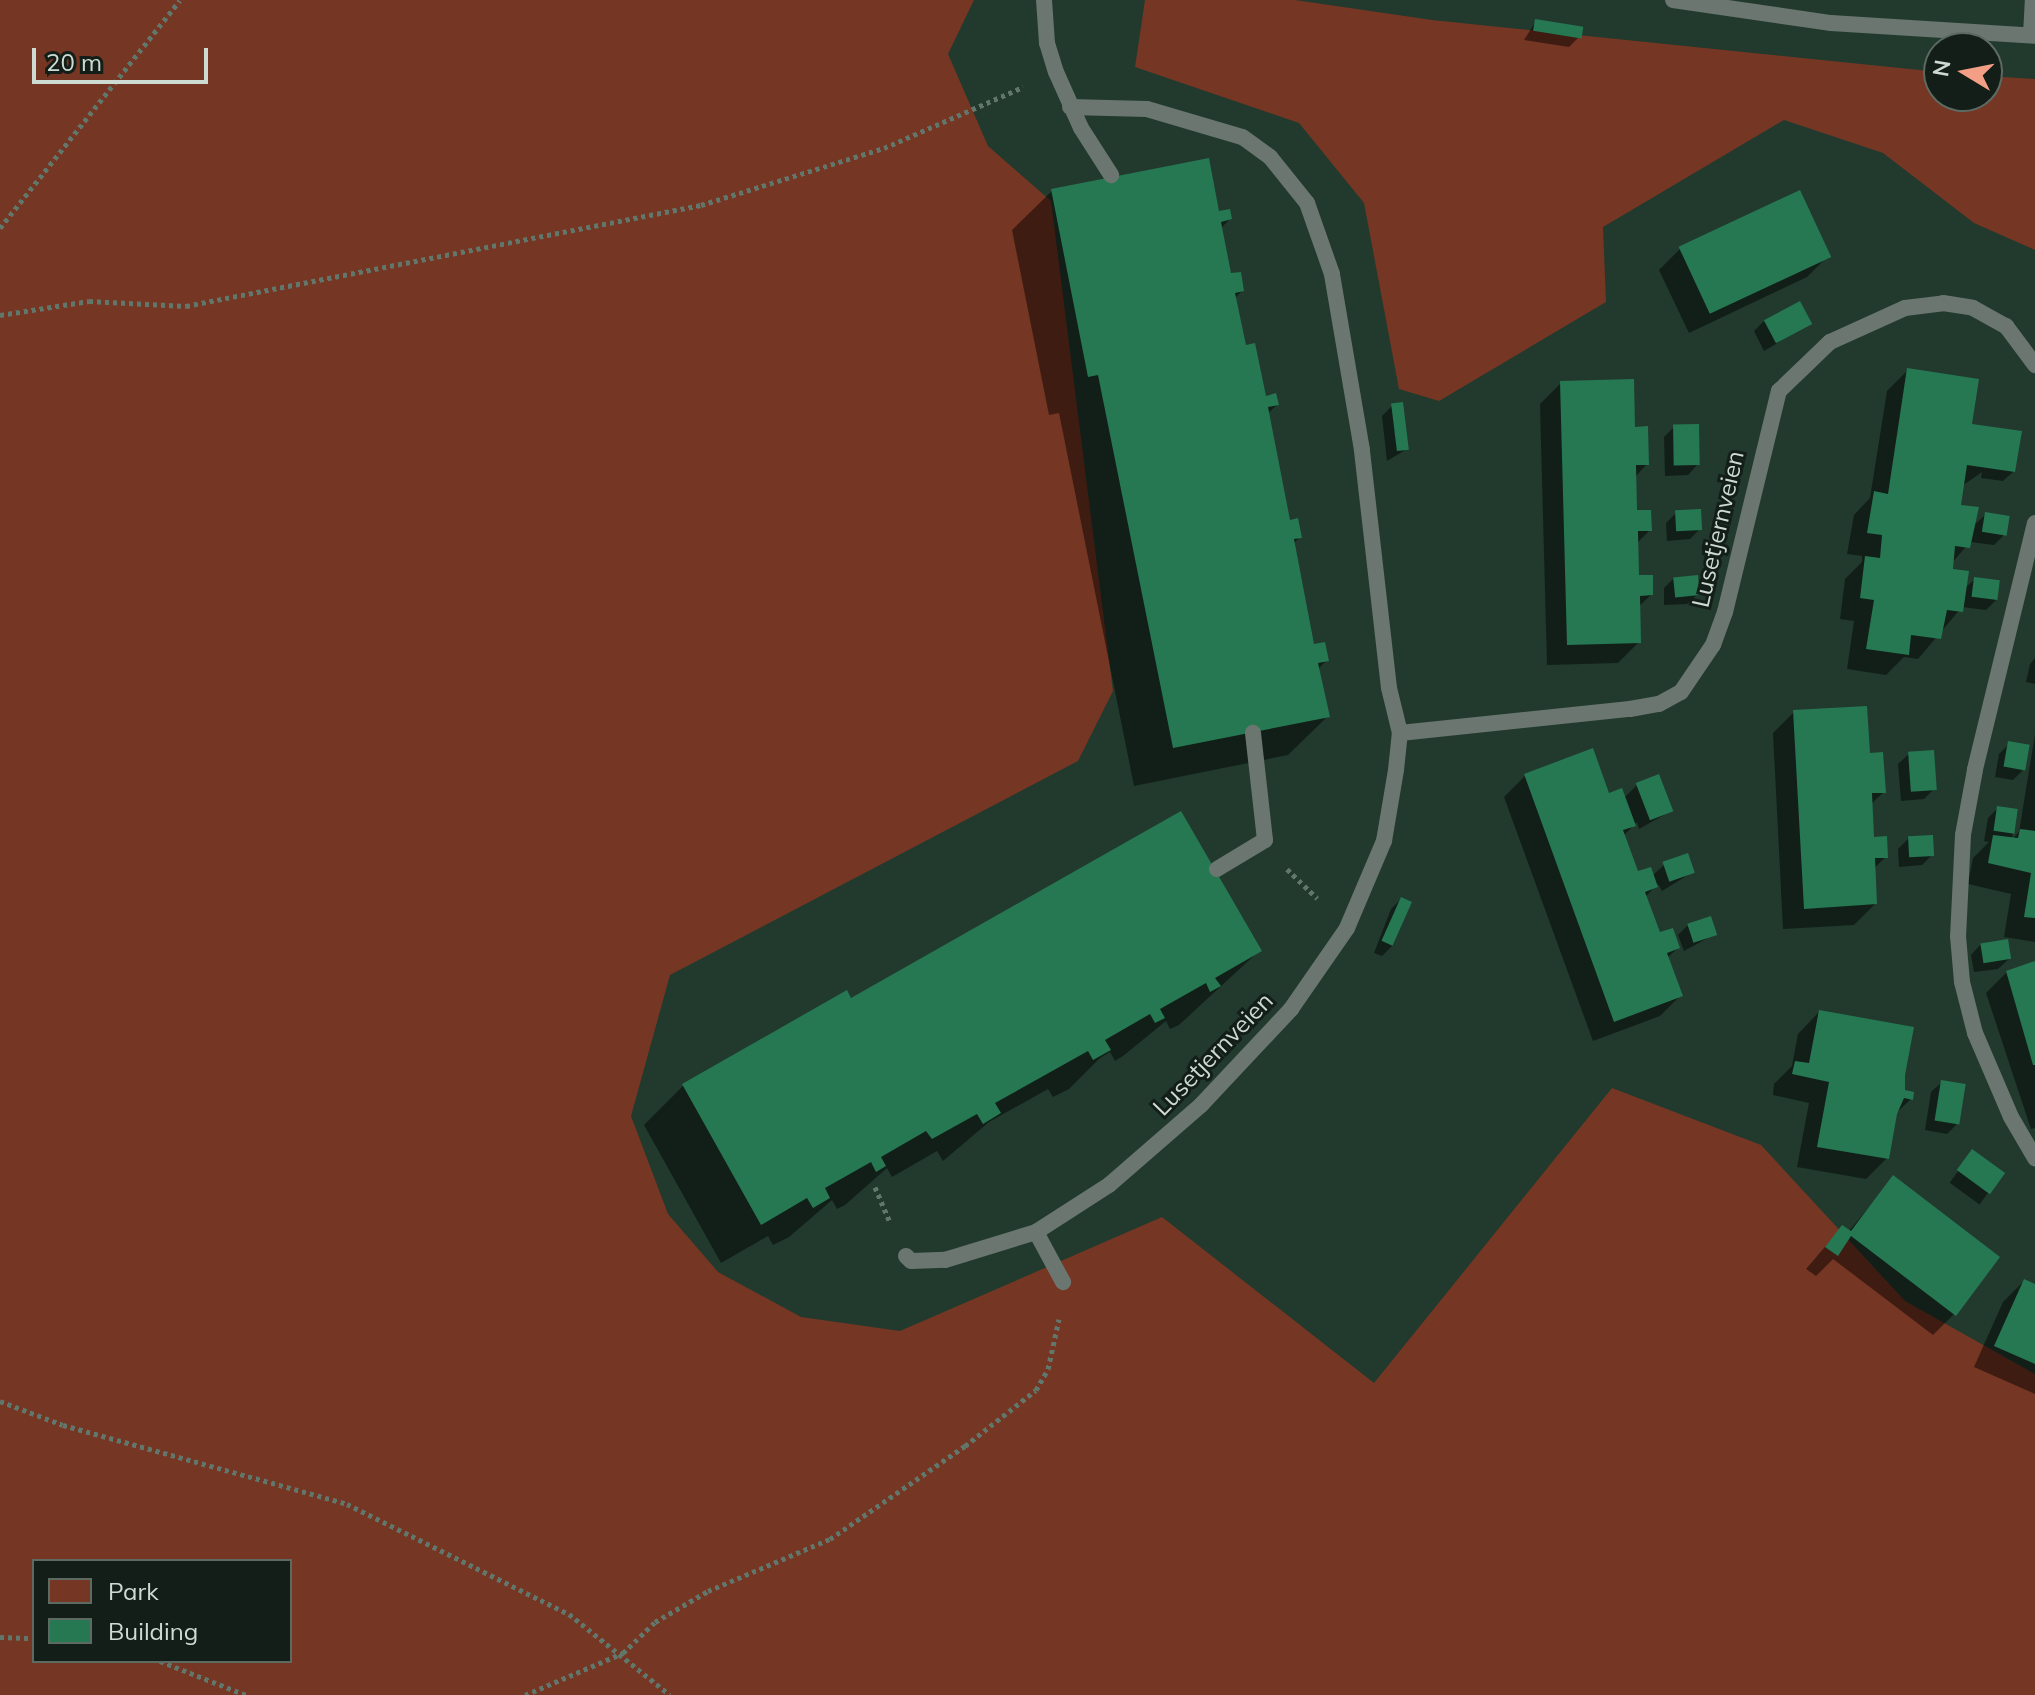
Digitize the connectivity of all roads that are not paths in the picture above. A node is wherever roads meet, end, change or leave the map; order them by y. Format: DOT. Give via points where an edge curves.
graph roads {
  1 [pos="1044,0"];
  2 [pos="1673,0"];
  3 [pos="2033,0"];
  4 [pos="1764,7"];
  5 [pos="2033,35"];
  6 [pos="1070,107"];
  7 [pos="1111,175"];
  8 [pos="2035,365"];
  9 [pos="2035,523"];
  10 [pos="1253,733"];
  11 [pos="1400,733"];
  12 [pos="1217,869"];
  13 [pos="2035,1158"];
  14 [pos="1036,1232"];
  15 [pos="906,1256"];
  16 [pos="1063,1282"];
  1 -- 6 [label="lane" via="1047,43"];
  2 -- 4 [label="lane"];
  3 -- 5 [label="lane"];
  4 -- 5 [label="lane" via="1831,23"];
  6 -- 7 [label="lane"];
  6 -- 11 [label="lane, Lusetjernveien" via="1147,109 1242,137 1270,157 1307,203 1332,274 1344,340 1377,554 1389,688"];
  8 -- 11 [label="lane, Lusetjernveien" via="2006,326 1973,308 1943,303 1905,308 1830,342 1779,391 1725,612 1713,645 1681,692 1659,704 1630,709"];
  9 -- 13 [label="lane" via="1975,770 1963,835 1958,936 1962,982 1975,1033"];
  10 -- 12 [label="lane" via="1265,840"];
  11 -- 14 [label="lane, Lusetjernveien" via="1384,841 1347,928 1291,1009 1201,1105 1109,1185"];
  14 -- 15 [label="lane, Lusetjernveien" via="945,1260 911,1261"];
  14 -- 16 [label="lane"];
}
